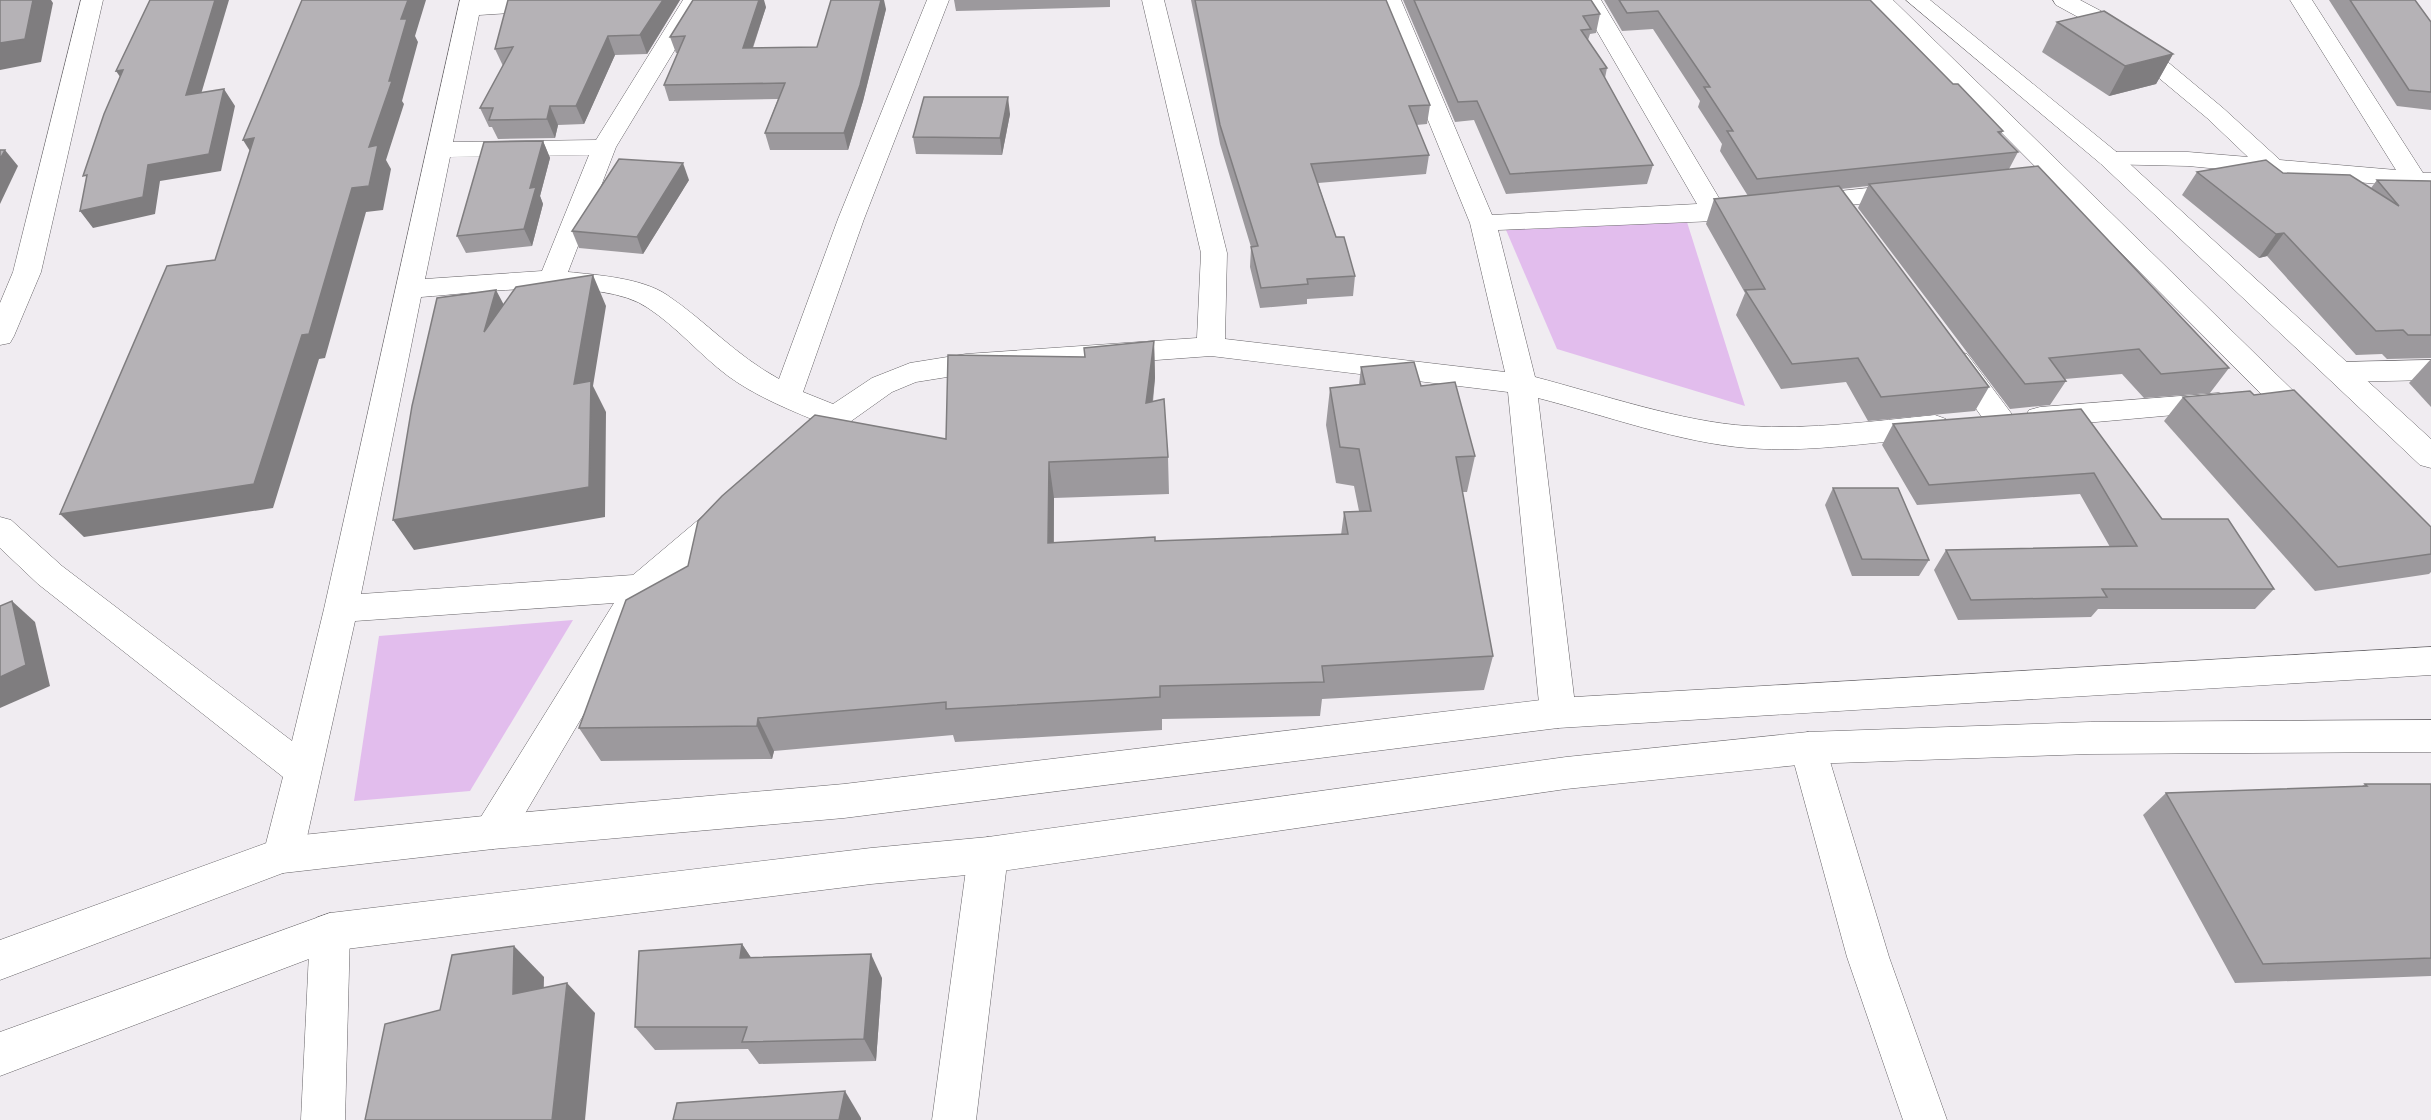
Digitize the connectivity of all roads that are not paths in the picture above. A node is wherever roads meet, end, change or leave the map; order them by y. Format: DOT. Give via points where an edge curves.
graph roads {
  1 [pos="92,0"];
  2 [pos="624,0"];
  3 [pos="694,0"];
  4 [pos="938,0"];
  5 [pos="1153,0"];
  6 [pos="1390,0"];
  7 [pos="1590,0"];
  8 [pos="1881,0"];
  9 [pos="1917,0"];
  10 [pos="2064,0"];
  11 [pos="2301,0"];
  12 [pos="470,4"];
  13 [pos="604,147"];
  14 [pos="440,150"];
  15 [pos="2110,159"];
  16 [pos="2272,166"];
  17 [pos="2057,176"];
  18 [pos="2022,180"];
  19 [pos="2423,180"];
  20 [pos="1929,190"];
  21 [pos="1715,213"];
  22 [pos="1483,224"];
  23 [pos="552,279"];
  24 [pos="411,289"];
  25 [pos="0,336"];
  26 [pos="1944,343"];
  27 [pos="1211,347"];
  28 [pos="2431,370"];
  29 [pos="2342,372"];
  30 [pos="1522,384"];
  31 [pos="787,397"];
  32 [pos="2283,399"];
  33 [pos="836,417"];
  34 [pos="2000,420"];
  35 [pos="2324,438"];
  36 [pos="2431,457"];
  37 [pos="783,464"];
  38 [pos="748,495"];
  39 [pos="0,529"];
  40 [pos="641,588"];
  41 [pos="341,609"];
  42 [pos="2431,661"];
  43 [pos="1558,713"];
  44 [pos="2431,736"];
  45 [pos="1808,748"];
  46 [pos="302,770"];
  47 [pos="493,832"];
  48 [pos="283,855"];
  49 [pos="988,855"];
  50 [pos="330,932"];
  51 [pos="0,960"];
  52 [pos="0,1054"];
  53 [pos="323,1120"];
  54 [pos="954,1120"];
  55 [pos="1925,1120"];
  1 -- 25 [label="street" via="27,272"];
  2 -- 12 [label="street"];
  3 -- 13 [label="street"];
  4 -- 31 [label="street" via="850,219"];
  5 -- 27 [label="street" via="1214,253"];
  6 -- 22 [label="street"];
  7 -- 21 [label="street"];
  8 -- 17 [label="street"];
  9 -- 15 [label="street"];
  10 -- 16 [label="street" via="2108,24"];
  11 -- 19 [label="street"];
  12 -- 14 [label="street"];
  13 -- 14 [label="street"];
  13 -- 23 [label="street"];
  14 -- 24 [label="street"];
  15 -- 16 [label="street" via="2188,159"];
  15 -- 29 [label="street"];
  16 -- 19 [label="street"];
  17 -- 18 [label="street"];
  17 -- 32 [label="street"];
  20 -- 21 [label="street" via="1844,209"];
  21 -- 22 [label="street"];
  22 -- 30 [label="street"];
  23 -- 24 [label="street"];
  23 -- 31 [label="street" via="613,285 656,300 739,370"];
  24 -- 41 [label="street"];
  26 -- 34 [label="street"];
  27 -- 30 [label="street"];
  27 -- 33 [label="street" via="966,364 910,373 882,385"];
  28 -- 29 [label="street"];
  29 -- 36 [label="street"];
  30 -- 34 [label="street" via="1696,429 1747,436 1806,438"];
  30 -- 43 [label="street"];
  31 -- 33 [label="street"];
  32 -- 34 [label="street"];
  32 -- 35 [label="street"];
  33 -- 37 [label="street"];
  38 -- 40 [label="street"];
  39 -- 46 [label="street" via="51,575"];
  40 -- 41 [label="street"];
  40 -- 47 [label="street"];
  41 -- 46 [label="street"];
  42 -- 43 [label="street"];
  43 -- 47 [label="street" via="844,801"];
  44 -- 45 [label="street" via="2090,738"];
  45 -- 49 [label="street" via="1566,772"];
  45 -- 55 [label="street" via="1868,957"];
  46 -- 48 [label="street"];
  47 -- 48 [label="street"];
  48 -- 51 [label="street"];
  49 -- 50 [label="street"];
  49 -- 54 [label="street"];
  50 -- 52 [label="street"];
  50 -- 53 [label="street"];
}
